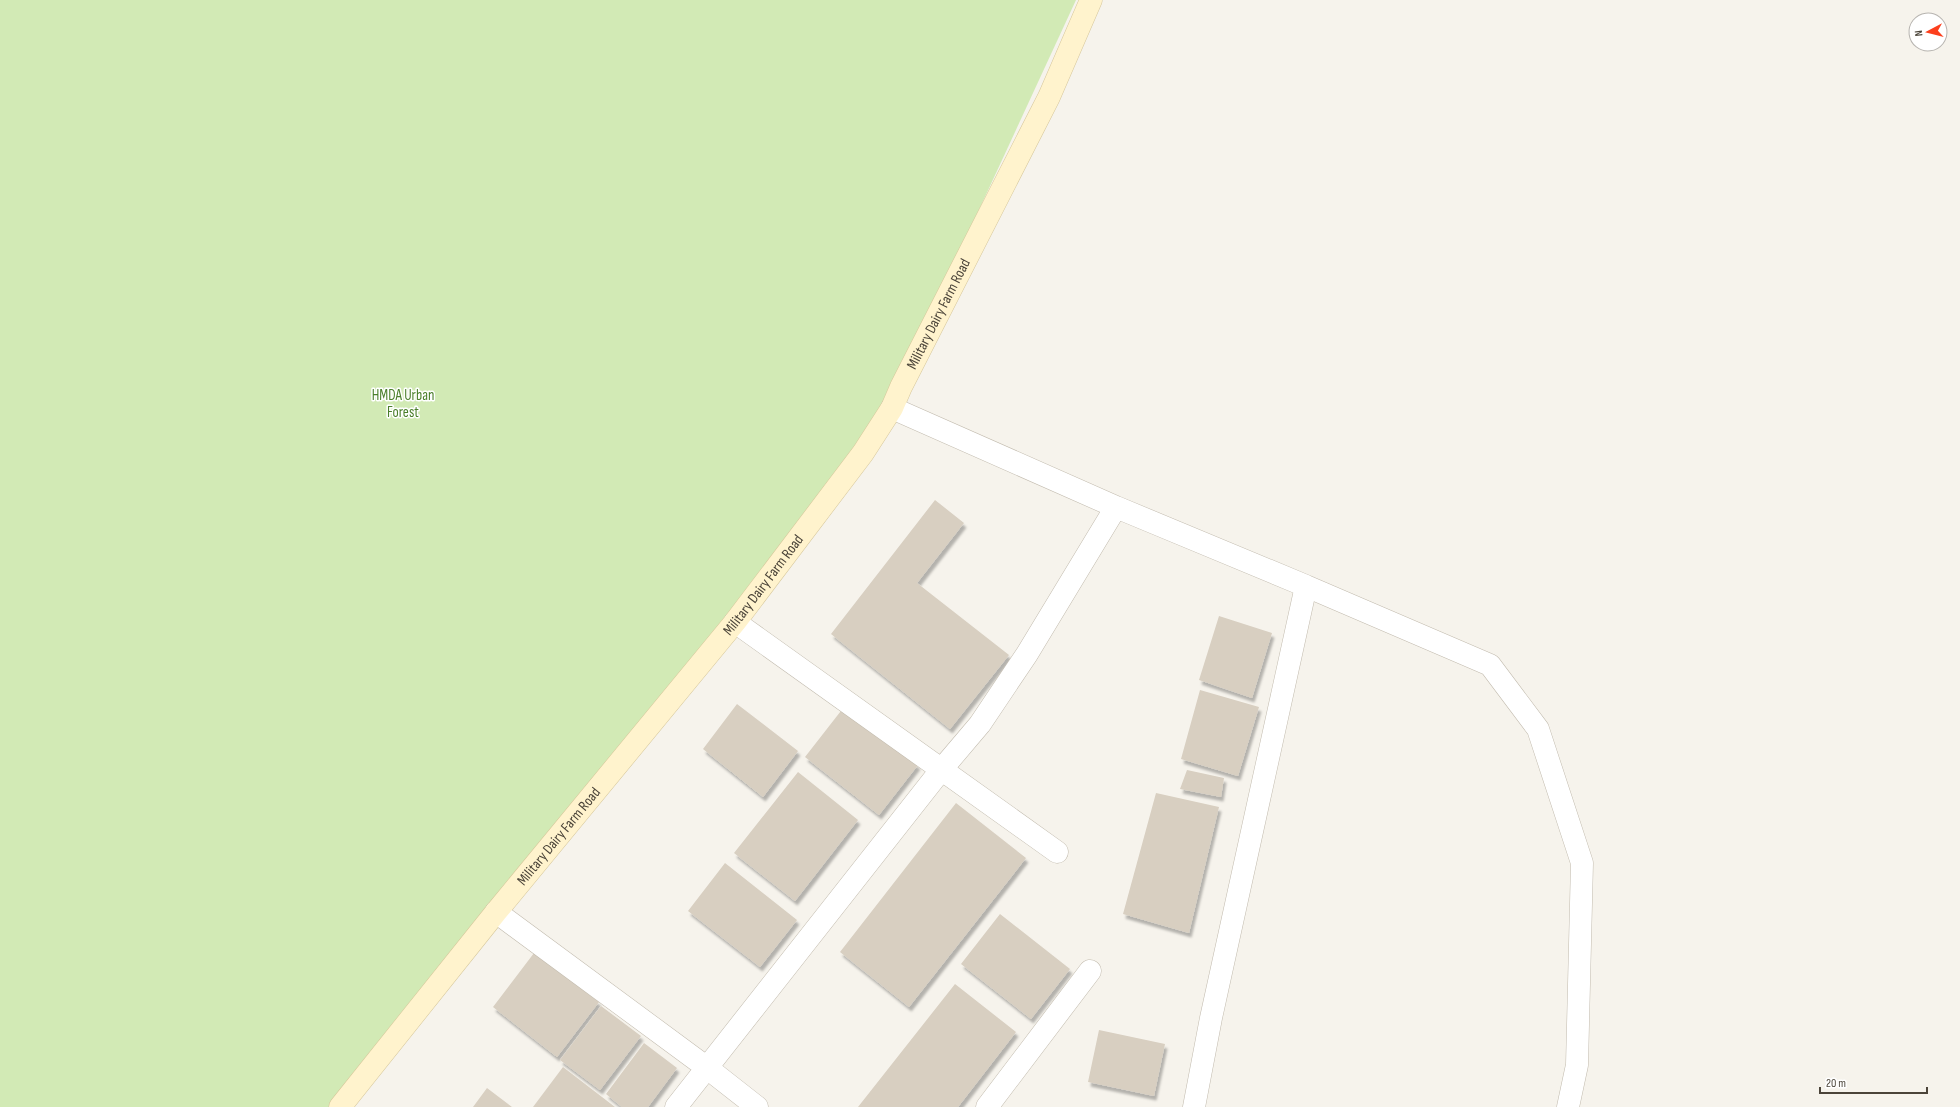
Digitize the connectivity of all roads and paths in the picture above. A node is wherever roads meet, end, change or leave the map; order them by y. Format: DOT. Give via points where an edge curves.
graph roads {
  1 [pos="1091,0"];
  2 [pos="892,408"];
  3 [pos="1116,507"];
  4 [pos="1306,586"];
  5 [pos="735,622"];
  6 [pos="941,770"];
  7 [pos="1057,852"];
  8 [pos="496,912"];
  9 [pos="1090,971"];
  10 [pos="706,1067"];
  11 [pos="340,1107"];
  12 [pos="676,1107"];
  13 [pos="757,1107"];
  14 [pos="987,1107"];
  15 [pos="1194,1107"];
  16 [pos="1568,1107"];
  1 -- 2 [label="main road, Military Dairy Farm Road" via="1049,97 900,387"];
  2 -- 3 [label="street"];
  2 -- 5 [label="main road, Military Dairy Farm Road" via="863,453"];
  3 -- 4 [label="street"];
  3 -- 6 [label="street" via="1028,654 980,724"];
  4 -- 15 [label="street" via="1211,1018"];
  4 -- 16 [label="street" via="1490,666 1538,729 1582,863 1577,1065"];
  5 -- 6 [label="street"];
  5 -- 8 [label="main road, Military Dairy Farm Road"];
  6 -- 7 [label="street"];
  6 -- 10 [label="street"];
  8 -- 10 [label="street"];
  8 -- 11 [label="main road, Military Dairy Farm Road"];
  9 -- 14 [label="street"];
  10 -- 12 [label="street"];
  10 -- 13 [label="street"];
}
